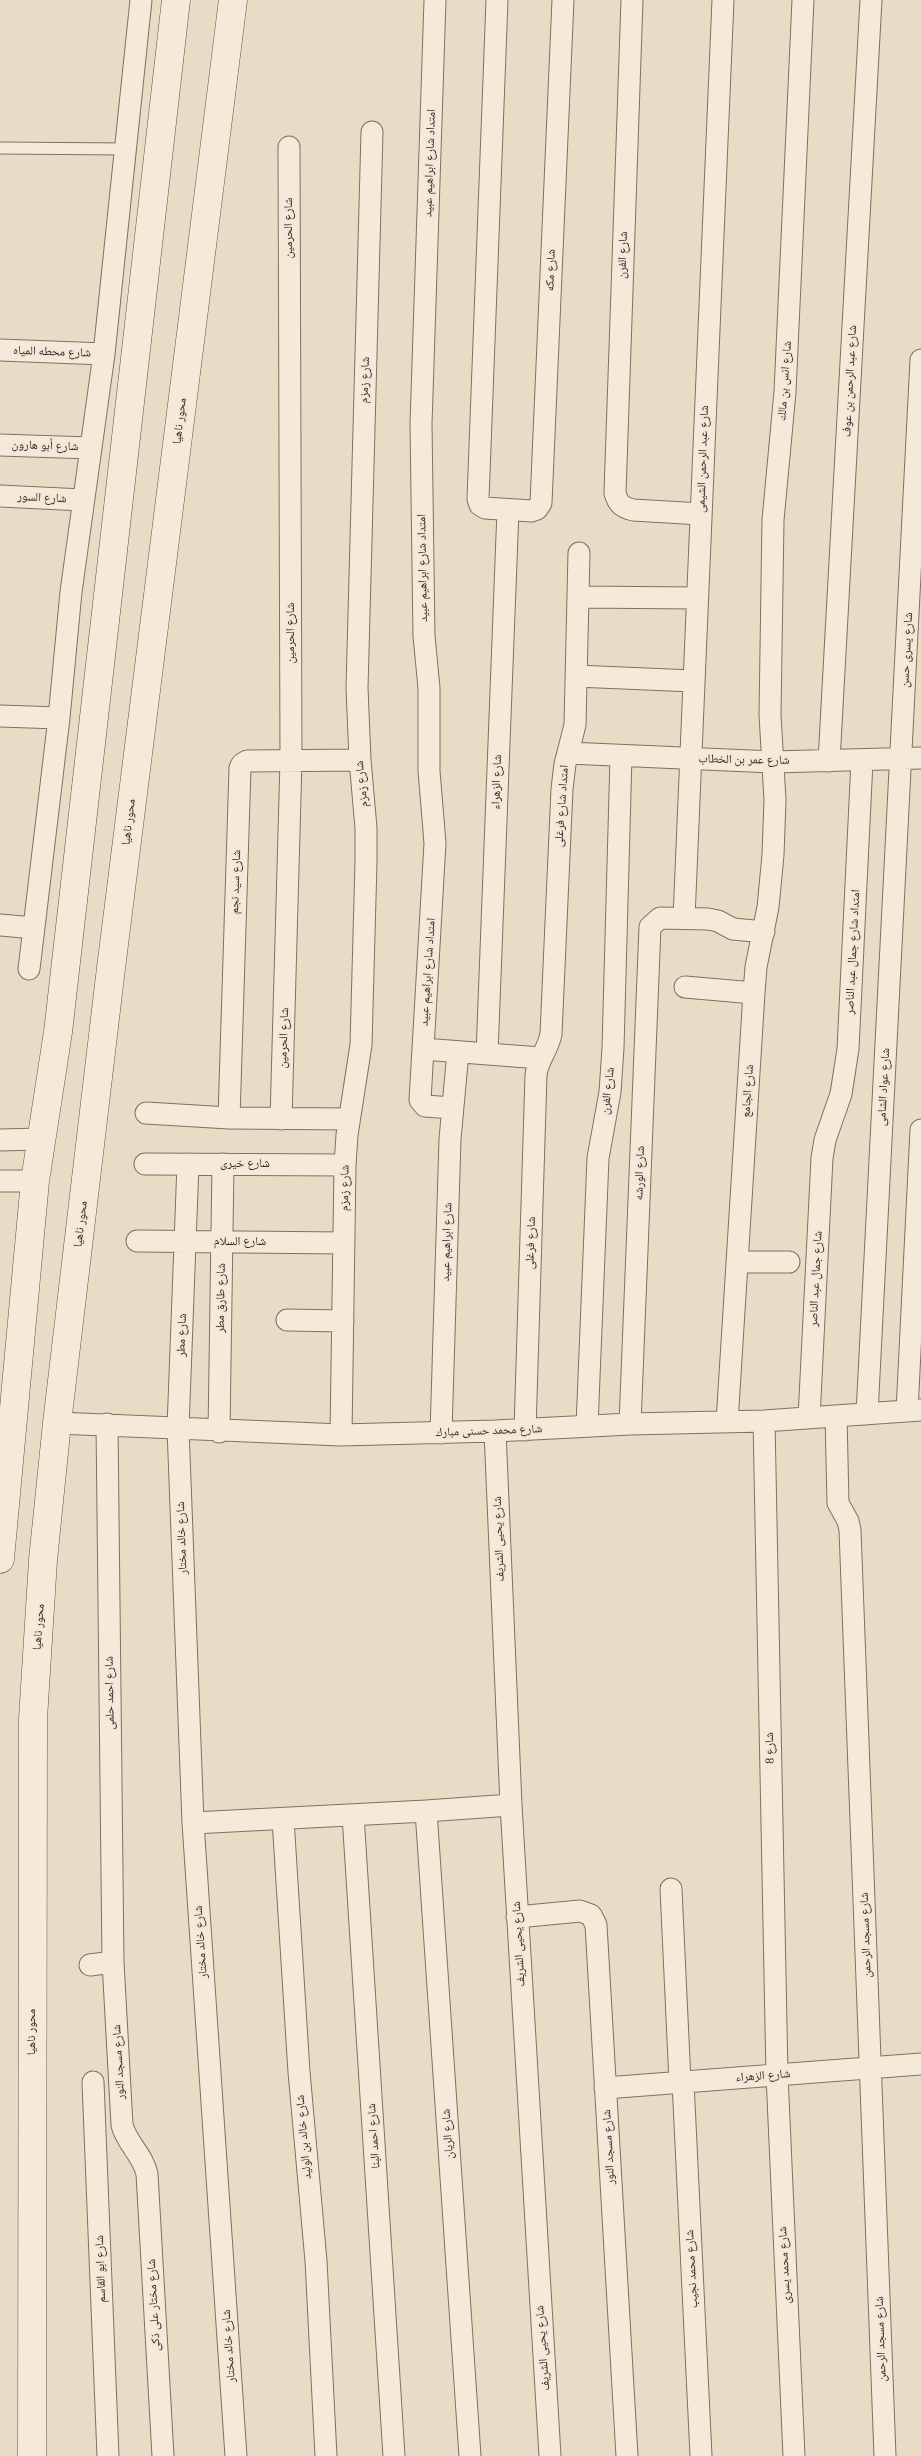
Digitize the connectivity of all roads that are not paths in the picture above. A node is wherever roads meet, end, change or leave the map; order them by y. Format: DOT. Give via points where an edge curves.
graph roads {
  1 [pos="141,0"];
  2 [pos="176,0"];
  3 [pos="233,0"];
  4 [pos="435,0"];
  5 [pos="497,0"];
  6 [pos="563,0"];
  7 [pos="632,0"];
  8 [pos="723,0"];
  9 [pos="803,0"];
  10 [pos="871,0"];
  11 [pos="372,132"];
  12 [pos="289,147"];
  13 [pos="0,148"];
  14 [pos="125,149"];
  15 [pos="0,350"];
  16 [pos="104,354"];
  17 [pos="921,360"];
  18 [pos="0,445"];
  19 [pos="91,448"];
  20 [pos="0,496"];
  21 [pos="83,500"];
  22 [pos="508,510"];
  23 [pos="701,514"];
  24 [pos="579,553"];
  25 [pos="578,597"];
  26 [pos="697,598"];
  27 [pos="576,676"];
  28 [pos="693,680"];
  29 [pos="0,716"];
  30 [pos="60,718"];
  31 [pos="568,753"];
  32 [pos="621,756"];
  33 [pos="690,759"];
  34 [pos="911,759"];
  35 [pos="360,760"];
  36 [pos="292,761"];
  37 [pos="829,761"];
  38 [pos="862,761"];
  39 [pos="773,762"];
  40 [pos="684,918"];
  41 [pos="0,925"];
  42 [pos="34,928"];
  43 [pos="764,932"];
  44 [pos="29,969"];
  45 [pos="685,987"];
  46 [pos="754,993"];
  47 [pos="423,1049"];
  48 [pos="458,1052"];
  49 [pos="486,1054"];
  50 [pos="540,1058"];
  51 [pos="452,1108"];
  52 [pos="146,1113"];
  53 [pos="229,1118"];
  54 [pos="282,1119"];
  55 [pos="349,1119"];
  56 [pos="921,1130"];
  57 [pos="41,1139"];
  58 [pos="0,1140"];
  59 [pos="825,1140"];
  60 [pos="145,1164"];
  61 [pos="188,1164"];
  62 [pos="223,1164"];
  63 [pos="345,1165"];
  64 [pos="0,1181"];
  65 [pos="35,1181"];
  66 [pos="137,1241"];
  67 [pos="185,1241"];
  68 [pos="222,1242"];
  69 [pos="344,1243"];
  70 [pos="737,1262"];
  71 [pos="789,1262"];
  72 [pos="287,1320"];
  73 [pos="343,1320"];
  74 [pos="914,1411"];
  75 [pos="867,1414"];
  76 [pos="836,1416"];
  77 [pos="809,1418"];
  78 [pos="7,1420"];
  79 [pos="764,1421"];
  80 [pos="727,1422"];
  81 [pos="56,1423"];
  82 [pos="107,1424"];
  83 [pos="630,1424"];
  84 [pos="587,1426"];
  85 [pos="178,1428"];
  86 [pos="525,1430"];
  87 [pos="495,1431"];
  88 [pos="220,1432"];
  89 [pos="441,1433"];
  90 [pos="341,1435"];
  91 [pos="0,1559"];
  92 [pos="510,1805"];
  93 [pos="426,1811"];
  94 [pos="353,1815"];
  95 [pos="283,1819"];
  96 [pos="193,1823"];
  97 [pos="671,1889"];
  98 [pos="517,1917"];
  99 [pos="113,1962"];
  100 [pos="90,1965"];
  101 [pos="921,2064"];
  102 [pos="871,2068"];
  103 [pos="777,2075"];
  104 [pos="93,2082"];
  105 [pos="682,2082"];
  106 [pos="605,2088"];
  107 [pos="140,2156"];
  108 [pos="32,2456"];
  109 [pos="108,2456"];
  110 [pos="163,2456"];
  111 [pos="236,2456"];
  112 [pos="326,2456"];
  113 [pos="394,2456"];
  114 [pos="470,2456"];
  115 [pos="550,2456"];
  116 [pos="627,2456"];
  117 [pos="701,2456"];
  118 [pos="794,2456"];
  119 [pos="886,2456"];
  1 -- 14 [label="street"];
  2 -- 57 [label="main road" via="58,1032"];
  3 -- 81 [label="main road, محور ناهيا"];
  4 -- 47 [label="street, امتداد شارع ابراهيم عبيد" via="421,424 424,636 435,843"];
  5 -- 22 [label="street, شارع مكه" via="478,499 485,508"];
  6 -- 22 [label="street, شارع مكه" via="541,503 531,511"];
  7 -- 23 [label="street, شارع الفرن" via="615,493 623,508"];
  8 -- 23 [label="street, شارع عبد الرحمن الشيمى"];
  9 -- 39 [label="street, شارع انس بن مالك" via="785,384 773,520 770,715"];
  10 -- 37 [label="street, شارع عبد الرحمن بن عوف"];
  11 -- 35 [label="street, شارع زمزم" via="357,652"];
  12 -- 36 [label="street, شارع الحرمين"];
  13 -- 14 [label="lane"];
  14 -- 16 [label="street"];
  15 -- 16 [label="street, شارع محطه المياه"];
  16 -- 19 [label="street"];
  17 -- 34 [label="street, شارع يسرى حسن"];
  18 -- 19 [label="street, شارع أبو هارون"];
  19 -- 21 [label="street"];
  20 -- 21 [label="street, شارع السور"];
  21 -- 30 [label="street"];
  22 -- 49 [label="street, شارع الزهراء"];
  23 -- 26 [label="street, شارع عبد الرحمن الشيمى"];
  24 -- 25 [label="street, امتداد شارع فرغلى"];
  25 -- 26 [label="street"];
  25 -- 27 [label="street, امتداد شارع فرغلى"];
  26 -- 28 [label="street, شارع عبد الرحمن الشيمى"];
  27 -- 28 [label="street"];
  27 -- 31 [label="street, امتداد شارع فرغلى" via="575,726"];
  28 -- 33 [label="street, شارع عبد الرحمن الشيمى"];
  29 -- 30 [label="street"];
  30 -- 42 [label="street"];
  31 -- 32 [label="street, شارع عمر بن الخطاب"];
  31 -- 50 [label="street, امتداد شارع فرغلى" via="562,789 552,1034 547,1051"];
  32 -- 33 [label="street, شارع عمر بن الخطاب"];
  32 -- 84 [label="street, شارع الفرن" via="610,1092 598,1158"];
  33 -- 39 [label="street, شارع عمر بن الخطاب"];
  33 -- 40 [label="street, شارع عبد الرحمن الشيمى"];
  34 -- 38 [label="street, شارع عمر بن الخطاب"];
  34 -- 75 [label="street, شارع عواد الشامى"];
  35 -- 36 [label="street, شارع سيد نجم"];
  35 -- 55 [label="street, شارع زمزم" via="366,828 361,1046"];
  36 -- 53 [label="street, شارع سيد نجم" via="247,762 240,768"];
  36 -- 54 [label="street, شارع الحرمين"];
  37 -- 38 [label="street, شارع عمر بن الخطاب"];
  37 -- 39 [label="street, شارع عمر بن الخطاب"];
  38 -- 59 [label="street, امتداد شارع جمال عبد الناصر" via="848,1049 841,1094"];
  39 -- 43 [label="street, شارع الجامع" via="775,800 771,881"];
  40 -- 43 [label="street" via="714,920 733,929"];
  40 -- 83 [label="street, شارع الورشه" via="660,918 652,923 650,931"];
  41 -- 42 [label="street"];
  42 -- 44 [label="street"];
  43 -- 46 [label="street, شارع الجامع"];
  45 -- 46 [label="street"];
  46 -- 70 [label="street, شارع الجامع"];
  47 -- 48 [label="street"];
  47 -- 51 [label="street, امتداد شارع ابراهيم عبيد" via="421,1102 425,1106"];
  48 -- 49 [label="street"];
  48 -- 51 [label="street, شارع ابراهيم عبيد"];
  49 -- 50 [label="street"];
  50 -- 86 [label="street, شارع فرغلى" via="536,1075"];
  51 -- 89 [label="street, شارع ابراهيم عبيد"];
  52 -- 53 [label="street"];
  53 -- 54 [label="street"];
  54 -- 55 [label="street"];
  55 -- 63 [label="street, شارع زمزم"];
  56 -- 74 [label="street"];
  57 -- 58 [label="street"];
  57 -- 65 [label="main road"];
  59 -- 77 [label="street, شارع جمال عبد الناصر"];
  60 -- 61 [label="street, شارع خيرى"];
  61 -- 62 [label="street, شارع خيرى"];
  61 -- 67 [label="street, شارع مطر"];
  62 -- 63 [label="street, شارع خيرى"];
  62 -- 68 [label="street, شارع طارق مطر"];
  63 -- 69 [label="street, شارع زمزم"];
  64 -- 65 [label="street"];
  65 -- 78 [label="main road"];
  66 -- 67 [label="street, شارع السلام"];
  67 -- 68 [label="street, شارع السلام"];
  67 -- 85 [label="street, شارع مطر"];
  68 -- 69 [label="street, شارع السلام"];
  68 -- 88 [label="street, شارع طارق مطر"];
  69 -- 73 [label="street, شارع زمزم"];
  70 -- 71 [label="street"];
  70 -- 80 [label="street, شارع الجامع"];
  72 -- 73 [label="street"];
  73 -- 90 [label="street, شارع زمزم"];
  74 -- 75 [label="street, شارع محمد حسنى مبارك"];
  75 -- 76 [label="street, شارع محمد حسنى مبارك"];
  76 -- 77 [label="street, شارع محمد حسنى مبارك"];
  76 -- 102 [label="street, شارع مسجد الرحمن" via="838,1503 850,1530"];
  77 -- 79 [label="street, شارع محمد حسنى مبارك"];
  78 -- 81 [label="main road"];
  78 -- 91 [label="main road"];
  79 -- 80 [label="street, شارع محمد حسنى مبارك"];
  79 -- 103 [label="street, شارع 8"];
  80 -- 83 [label="street, شارع محمد حسنى مبارك"];
  81 -- 82 [label="street, شارع محمد حسنى مبارك"];
  81 -- 108 [label="main road, محور ناهيا" via="33,1719"];
  82 -- 85 [label="street, شارع محمد حسنى مبارك"];
  82 -- 99 [label="street, شارع احمد حلمى"];
  83 -- 84 [label="street, شارع محمد حسنى مبارك"];
  84 -- 86 [label="street, شارع محمد حسنى مبارك"];
  85 -- 88 [label="street, شارع محمد حسنى مبارك"];
  85 -- 96 [label="street, شارع خالد مختار"];
  86 -- 87 [label="street, شارع محمد حسنى مبارك"];
  87 -- 89 [label="street, شارع محمد حسنى مبارك"];
  87 -- 92 [label="street, شارع يحيى الشريف"];
  88 -- 90 [label="street, شارع محمد حسنى مبارك"];
  89 -- 90 [label="street, شارع محمد حسنى مبارك"];
  92 -- 93 [label="street"];
  92 -- 98 [label="street, شارع يحيى الشريف"];
  93 -- 94 [label="street"];
  93 -- 114 [label="street, شارع الريان"];
  94 -- 95 [label="street"];
  94 -- 113 [label="street, شارع احمد البنا"];
  95 -- 96 [label="street"];
  95 -- 112 [label="street, شارع خالد بن الوليد" via="298,2072 316,2261"];
  96 -- 111 [label="street, شارع خالد مختار"];
  97 -- 105 [label="street, شارع محمد نجيب"];
  98 -- 106 [label="street, شارع مسجد النور" via="580,1911 594,1920"];
  98 -- 115 [label="street, شارع يحيى الشريف"];
  99 -- 100 [label="street"];
  99 -- 107 [label="street, شارع مسجد النور" via="122,2125 128,2142"];
  101 -- 102 [label="street, شارع الزهراء"];
  102 -- 103 [label="street, شارع الزهراء"];
  102 -- 119 [label="street, شارع مسجد الرحمن"];
  103 -- 105 [label="street, شارع الزهراء"];
  103 -- 118 [label="street, شارع محمد يسرى"];
  104 -- 109 [label="street, شارع ابو القاسم"];
  105 -- 106 [label="street, شارع الزهراء"];
  105 -- 117 [label="street, شارع محمد نجيب"];
  106 -- 116 [label="street, شارع مسجد النور"];
  107 -- 110 [label="street, شارع مختار على ذكى" via="148,2180"];
}
